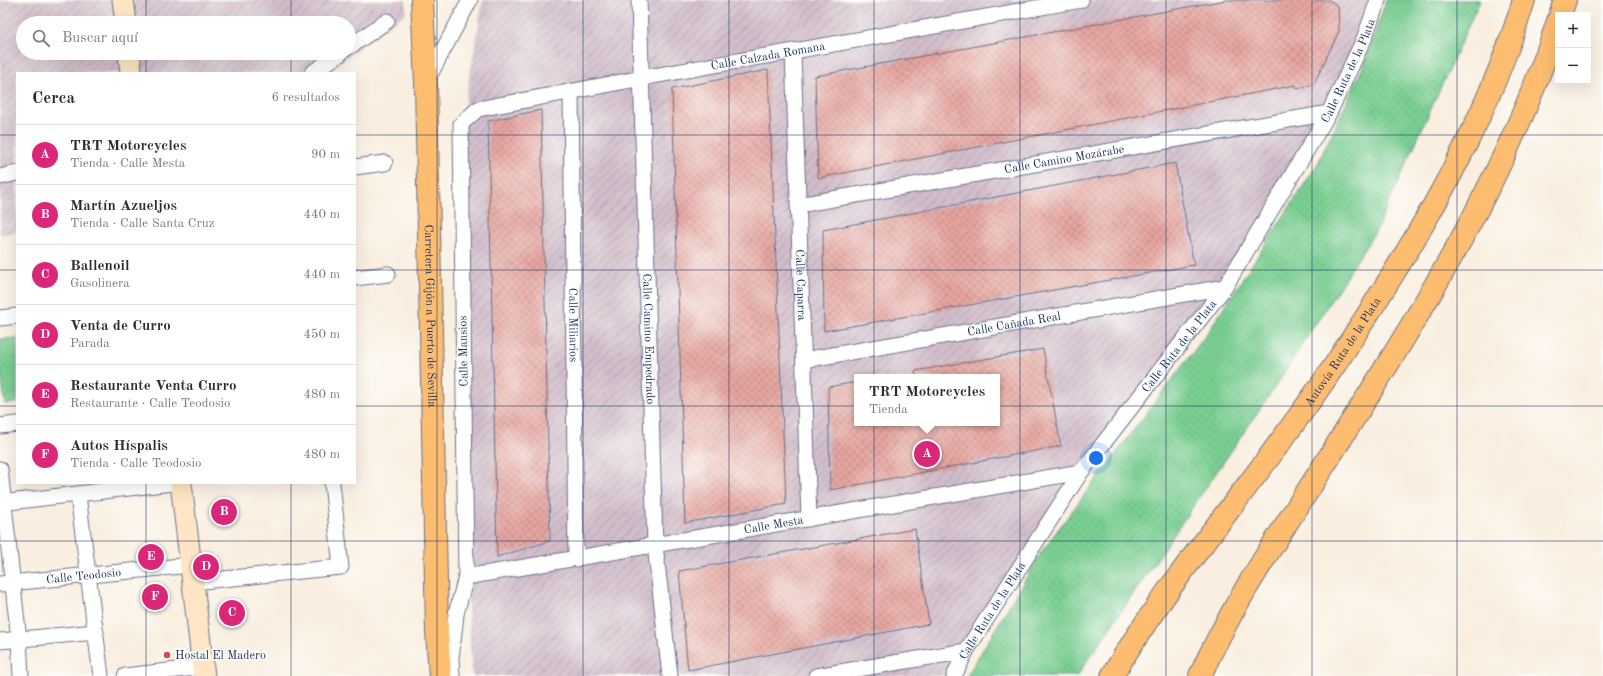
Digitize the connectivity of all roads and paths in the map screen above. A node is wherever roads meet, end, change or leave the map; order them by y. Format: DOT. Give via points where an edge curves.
graph roads {
  1 [pos="123,0"];
  2 [pos="422,0"];
  3 [pos="470,0"];
  4 [pos="639,0"];
  5 [pos="1081,0"];
  6 [pos="1378,0"];
  7 [pos="1524,0"];
  8 [pos="1565,0"];
  9 [pos="1001,7"];
  10 [pos="1561,12"];
  11 [pos="125,16"];
  12 [pos="387,22"];
  13 [pos="1555,31"];
  14 [pos="356,42"];
  15 [pos="793,52"];
  16 [pos="130,60"];
  17 [pos="331,60"];
  18 [pos="131,72"];
  19 [pos="313,72"];
  20 [pos="642,78"];
  21 [pos="426,82"];
  22 [pos="571,91"];
  23 [pos="1329,113"];
  24 [pos="461,124"];
  25 [pos="385,163"];
  26 [pos="356,167"];
  27 [pos="16,173"];
  28 [pos="0,177"];
  29 [pos="798,205"];
  30 [pos="388,274"];
  31 [pos="356,278"];
  32 [pos="1224,287"];
  33 [pos="16,316"];
  34 [pos="0,318"];
  35 [pos="804,360"];
  36 [pos="16,424"];
  37 [pos="0,426"];
  38 [pos="0,469"];
  39 [pos="1081,472"];
  40 [pos="163,484"];
  41 [pos="181,484"];
  42 [pos="332,484"];
  43 [pos="78,494"];
  44 [pos="2,503"];
  45 [pos="809,519"];
  46 [pos="655,545"];
  47 [pos="576,559"];
  48 [pos="192,574"];
  49 [pos="89,576"];
  50 [pos="466,577"];
  51 [pos="6,584"];
  52 [pos="96,632"];
  53 [pos="437,632"];
  54 [pos="19,640"];
  55 [pos="0,641"];
  56 [pos="966,651"];
  57 [pos="203,672"];
  58 [pos="21,676"];
  59 [pos="101,676"];
  60 [pos="125,676"];
  61 [pos="427,676"];
  62 [pos="440,676"];
  63 [pos="452,676"];
  64 [pos="670,676"];
  65 [pos="816,676"];
  66 [pos="954,676"];
  67 [pos="1112,676"];
  68 [pos="1200,676"];
  1 -- 11 [label="main road"];
  2 -- 21 [label="highway, Carretera Gijón a Puerto de Sevilla"];
  3 -- 21 [label="street"];
  4 -- 20 [label="street, Calle Camino Empedrado"];
  5 -- 9 [label="street, Calle Calzada Romana"];
  6 -- 23 [label="street, Calle Ruta de la Plata" via="1364,39"];
  7 -- 67 [label="highway, Autovía Ruta de la Plata" via="1494,83 1449,179 1415,239 1362,324 1295,422 1174,583"];
  8 -- 10 [label="highway"];
  9 -- 15 [label="street, Calle Calzada Romana"];
  12 -- 14 [label="street"];
  13 -- 68 [label="highway" via="1525,108 1462,240 1408,332 1261,565"];
  15 -- 20 [label="street, Calle Calzada Romana"];
  15 -- 29 [label="street, Calle Caparra"];
  16 -- 18 [label="main road"];
  17 -- 19 [label="street"];
  20 -- 22 [label="street, Calle Calzada Romana"];
  20 -- 46 [label="street, Calle Camino Empedrado"];
  21 -- 53 [label="highway, Carretera Gijón a Puerto de Sevilla"];
  22 -- 24 [label="street, Calle Calzada Romana" via="478,108"];
  22 -- 47 [label="street, Calle Miliarios"];
  23 -- 29 [label="street, Calle Camino Mozárabe"];
  23 -- 32 [label="street, Calle Ruta de la Plata"];
  24 -- 50 [label="street, Calle Mansios"];
  25 -- 26 [label="street"];
  27 -- 28 [label="street"];
  29 -- 35 [label="street, Calle Caparra"];
  30 -- 31 [label="street"];
  32 -- 35 [label="street, Calle Cañada Real"];
  32 -- 39 [label="street, Calle Ruta de la Plata"];
  33 -- 34 [label="street"];
  35 -- 45 [label="street, Calle Caparra"];
  36 -- 37 [label="street"];
  38 -- 44 [label="street"];
  39 -- 45 [label="street, Calle Mesta"];
  39 -- 56 [label="street, Calle Ruta de la Plata"];
  40 -- 43 [label="street"];
  41 -- 48 [label="main road"];
  42 -- 48 [label="street, Calle Teodosio" via="341,567"];
  43 -- 44 [label="street"];
  43 -- 49 [label="street"];
  44 -- 51 [label="street"];
  45 -- 46 [label="street, Calle Mesta"];
  46 -- 47 [label="street, Calle Mesta"];
  46 -- 64 [label="street, Calle Camino Empedrado"];
  47 -- 50 [label="street, Calle Mesta"];
  48 -- 49 [label="street, Calle Teodosio"];
  48 -- 57 [label="main road"];
  49 -- 51 [label="street, Calle Teodosio"];
  49 -- 52 [label="street"];
  50 -- 63 [label="street, Calle Mansios" via="456,614 451,659"];
  51 -- 54 [label="street"];
  52 -- 54 [label="street"];
  52 -- 59 [label="street"];
  53 -- 61 [label="highway, Carretera Gijón a Puerto de Sevilla"];
  53 -- 62 [label="highway, Carretera Gijón a Puerto de Sevilla"];
  54 -- 55 [label="street"];
  54 -- 58 [label="street"];
  56 -- 65 [label="street"];
  56 -- 66 [label="street, Calle Ruta de la Plata"];
  57 -- 60 [label="street"];
}
